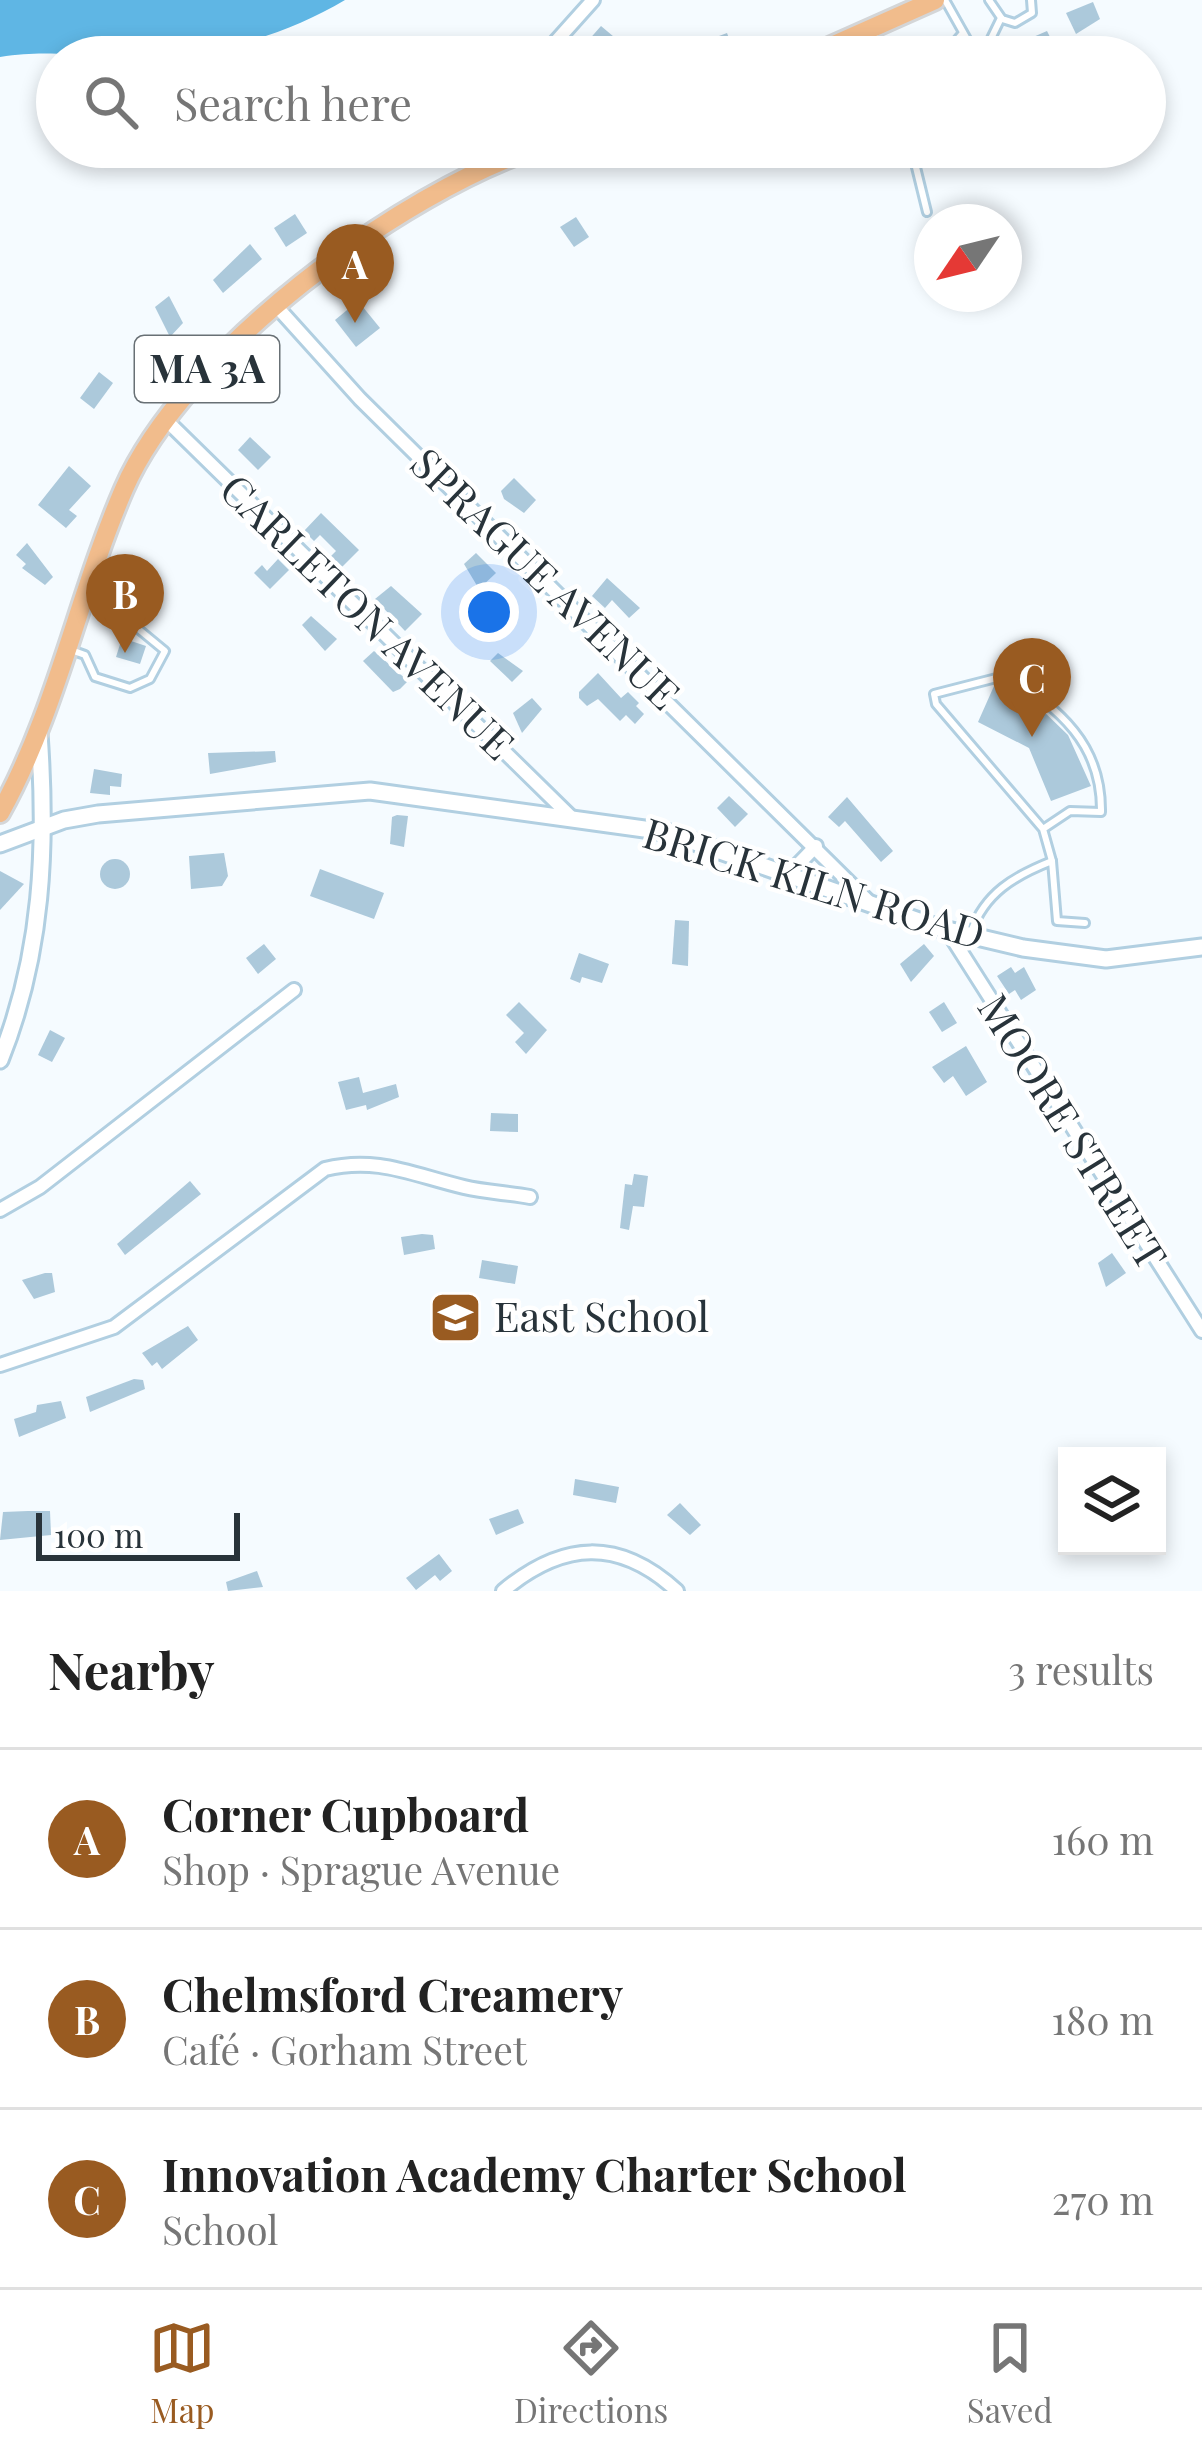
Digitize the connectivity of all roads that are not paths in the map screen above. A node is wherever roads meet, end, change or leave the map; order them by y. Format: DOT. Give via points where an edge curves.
graph roads {
  1 [pos="593,0"];
  2 [pos="935,0"];
  3 [pos="945,0"];
  4 [pos="989,0"];
  5 [pos="1030,0"];
  6 [pos="904,6"];
  7 [pos="1001,18"];
  8 [pos="871,30"];
  9 [pos="964,33"];
  10 [pos="561,36"];
  11 [pos="857,36"];
  12 [pos="874,36"];
  13 [pos="961,36"];
  14 [pos="966,36"];
  15 [pos="991,36"];
  16 [pos="475,168"];
  17 [pos="486,168"];
  18 [pos="916,168"];
  19 [pos="474,173"];
  20 [pos="925,204"];
  21 [pos="278,308"];
  22 [pos="163,417"];
  23 [pos="88,588"];
  24 [pos="68,648"];
  25 [pos="39,731"];
  26 [pos="0,813"];
  27 [pos="571,817"];
  28 [pos="46,828"];
  29 [pos="1043,830"];
  30 [pos="0,844"];
  31 [pos="816,846"];
  32 [pos="1052,861"];
  33 [pos="788,875"];
  34 [pos="873,906"];
  35 [pos="1085,923"];
  36 [pos="947,930"];
  37 [pos="969,935"];
  38 [pos="1202,947"];
  39 [pos="294,990"];
  40 [pos="0,1060"];
  41 [pos="530,1197"];
  42 [pos="0,1210"];
  43 [pos="1202,1331"];
  44 [pos="0,1366"];
  45 [pos="503,1591"];
  46 [pos="677,1591"];
  1 -- 10 [label="street"];
  2 -- 6 [label="main road"];
  3 -- 9 [label="lane"];
  4 -- 7 [label="lane"];
  5 -- 7 [label="lane" via="1024,20"];
  6 -- 8 [label="main road"];
  7 -- 15 [label="lane"];
  8 -- 11 [label="main road"];
  8 -- 12 [label="lane"];
  9 -- 13 [label="lane"];
  9 -- 14 [label="lane"];
  16 -- 19 [label="street"];
  17 -- 19 [label="main road, MA 3A"];
  18 -- 20 [label="lane"];
  19 -- 21 [label="main road, MA 3A" via="364,239"];
  21 -- 22 [label="main road, MA 3A"];
  21 -- 31 [label="street, SPRAGUE AVENUE" via="360,399"];
  22 -- 23 [label="main road, MA 3A" via="123,492"];
  22 -- 27 [label="street, CARLETON AVENUE"];
  23 -- 24 [label="main road, MA 3A"];
  23 -- 24 [label="lane" via="164,651 149,679 130,688 95,677 86,655"];
  24 -- 25 [label="main road, MA 3A"];
  25 -- 26 [label="main road, MA 3A"];
  25 -- 28 [label="street"];
  27 -- 28 [label="street, BRICK KILN ROAD" via="370,791 123,811"];
  27 -- 33 [label="street, BRICK KILN ROAD" via="666,832"];
  28 -- 30 [label="street, BRICK KILN ROAD"];
  28 -- 40 [label="street" via="39,916"];
  29 -- 29 [label="lane" via="936,704 934,694 1008,675 1069,717 1101,789 1101,812 1070,812"];
  29 -- 32 [label="lane"];
  31 -- 33 [label="street"];
  31 -- 34 [label="street, SPRAGUE AVENUE"];
  32 -- 35 [label="lane" via="1057,921"];
  32 -- 37 [label="lane" via="1001,885"];
  33 -- 34 [label="street, BRICK KILN ROAD"];
  34 -- 36 [label="street, BRICK KILN ROAD"];
  36 -- 37 [label="street, BRICK KILN ROAD"];
  36 -- 43 [label="street, MOORE STREET"];
  37 -- 38 [label="street, BRICK KILN ROAD" via="1106,959"];
  39 -- 42 [label="street"];
  41 -- 44 [label="street" via="397,1166 356,1161 325,1169 114,1327"];
  45 -- 46 [label="street" via="561,1556 610,1551 649,1565"];
}
